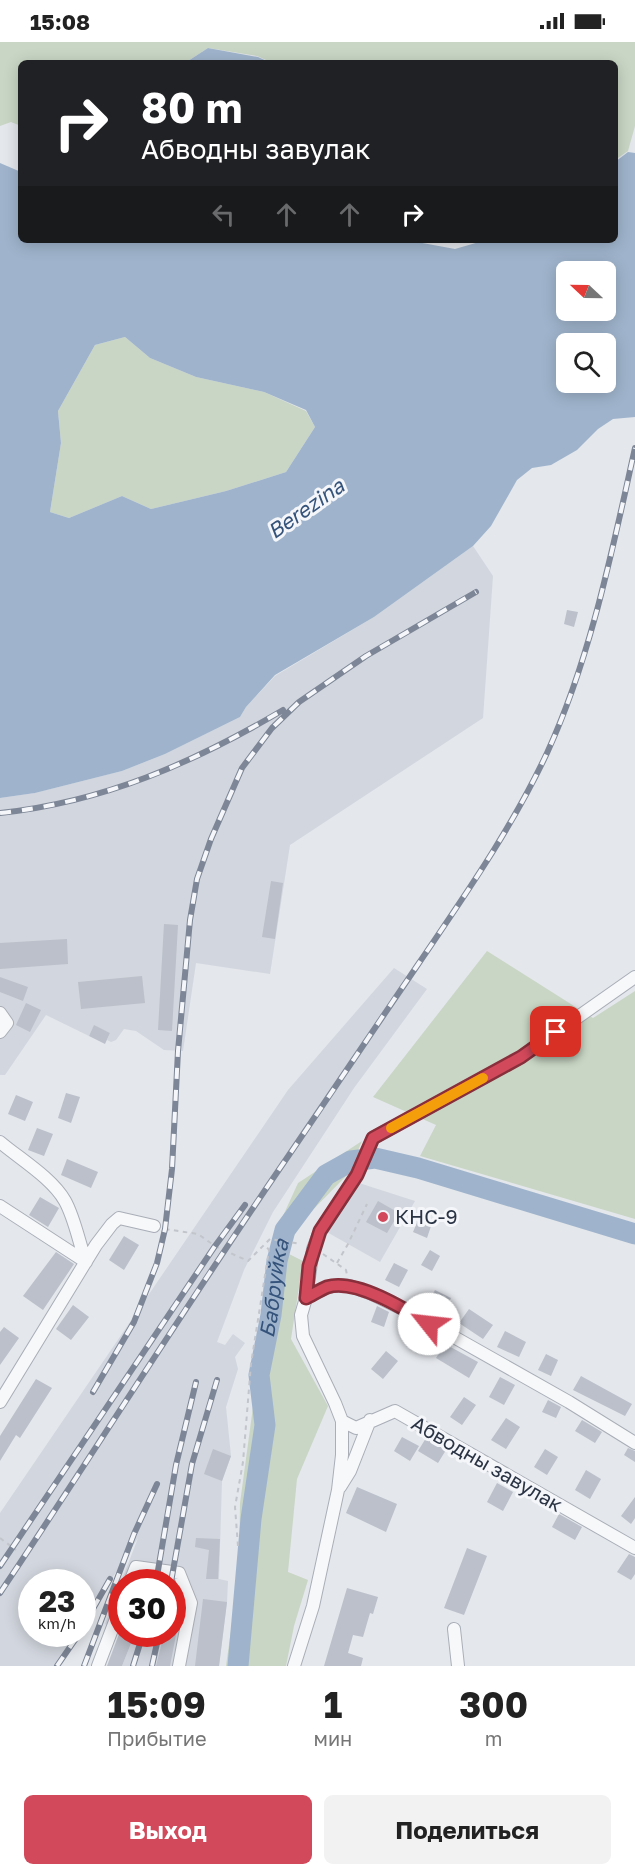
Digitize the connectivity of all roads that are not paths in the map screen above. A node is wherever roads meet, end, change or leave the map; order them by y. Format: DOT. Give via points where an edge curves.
graph roads {
  1 [pos="635,977"];
  2 [pos="0,1013"];
  3 [pos="0,1032"];
  4 [pos="0,1142"];
  5 [pos="0,1206"];
  6 [pos="154,1226"];
  7 [pos="86,1262"];
  8 [pos="306,1298"];
  9 [pos="0,1402"];
  10 [pos="370,1420"];
  11 [pos="342,1421"];
  12 [pos="635,1443"];
  13 [pos="338,1490"];
  14 [pos="635,1548"];
  15 [pos="135,1569"];
  16 [pos="150,1569"];
  17 [pos="186,1590"];
  18 [pos="186,1629"];
  19 [pos="454,1629"];
  20 [pos="108,1640"];
  21 [pos="183,1647"];
  22 [pos="98,1666"];
  23 [pos="179,1666"];
  24 [pos="294,1666"];
  25 [pos="458,1666"];
  1 -- 8 [label="street" via="521,1057 373,1138 357,1175 328,1215 313,1249"];
  2 -- 3 [label="street" via="7,1023"];
  4 -- 7 [label="street" via="61,1195"];
  5 -- 7 [label="street"];
  6 -- 7 [label="street" via="119,1218"];
  7 -- 9 [label="street"];
  8 -- 11 [label="street" via="301,1315 303,1336"];
  8 -- 12 [label="street" via="328,1287 350,1286 372,1294 569,1402"];
  10 -- 11 [label="street, Абводны завулак" via="356,1428"];
  10 -- 13 [label="street" via="350,1471"];
  10 -- 14 [label="street, Абводны завулак" via="394,1411"];
  11 -- 13 [label="street"];
  13 -- 24 [label="street" via="313,1606"];
  15 -- 16 [label="street"];
  17 -- 18 [label="street" via="191,1603"];
  19 -- 25 [label="street"];
  20 -- 22 [label="street"];
  21 -- 23 [label="street"];
}
